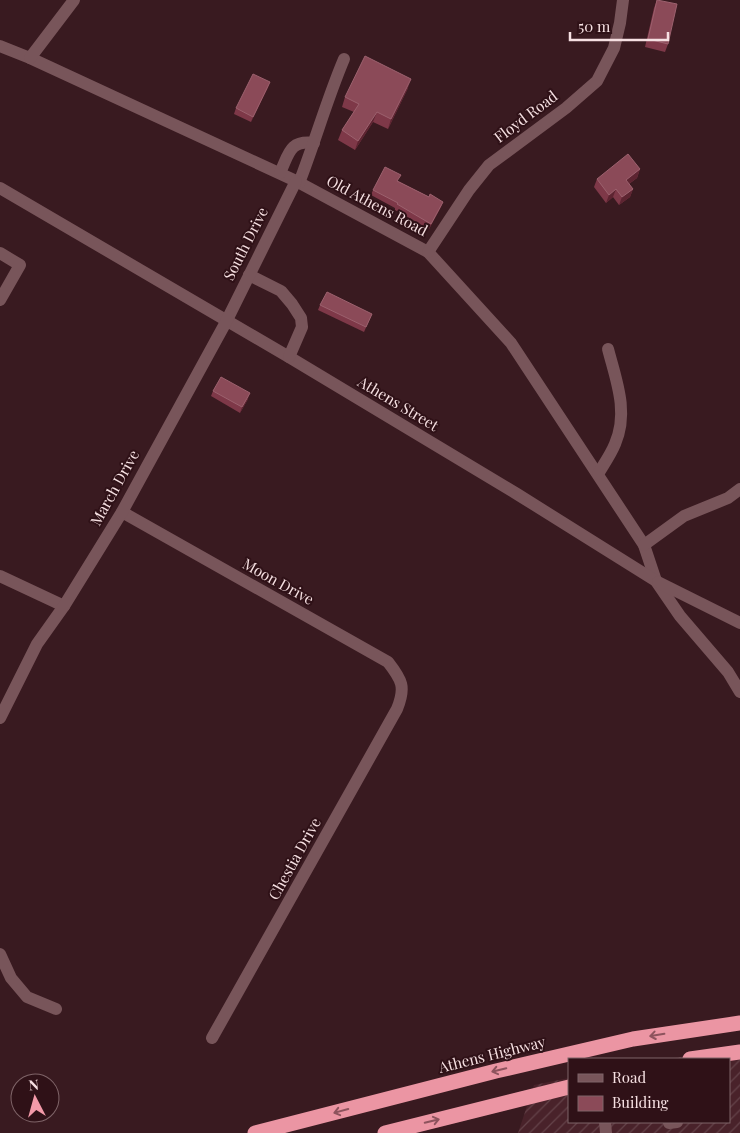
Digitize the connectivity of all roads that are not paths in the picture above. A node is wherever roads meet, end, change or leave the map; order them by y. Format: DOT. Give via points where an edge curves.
graph roads {
  1 [pos="74,0"];
  2 [pos="623,0"];
  3 [pos="0,46"];
  4 [pos="30,58"];
  5 [pos="344,59"];
  6 [pos="314,143"];
  7 [pos="280,173"];
  8 [pos="297,182"];
  9 [pos="0,188"];
  10 [pos="428,252"];
  11 [pos="0,253"];
  12 [pos="249,275"];
  13 [pos="0,300"];
  14 [pos="226,322"];
  15 [pos="608,349"];
  16 [pos="289,357"];
  17 [pos="598,474"];
  18 [pos="740,488"];
  19 [pos="122,512"];
  20 [pos="644,545"];
  21 [pos="0,576"];
  22 [pos="656,581"];
  23 [pos="64,606"];
  24 [pos="740,623"];
  25 [pos="740,692"];
  26 [pos="403,694"];
  27 [pos="0,718"];
  28 [pos="0,954"];
  29 [pos="56,1009"];
  30 [pos="740,1012"];
  31 [pos="740,1023"];
  32 [pos="694,1029"];
  33 [pos="212,1038"];
  34 [pos="740,1052"];
  35 [pos="711,1058"];
  36 [pos="568,1087"];
  37 [pos="255,1133"];
  38 [pos="385,1133"];
  1 -- 4 [label="street"];
  2 -- 10 [label="street, Floyd Road" via="614,48 596,81 566,108 489,165"];
  3 -- 4 [label="street, Old Athens Road"];
  4 -- 7 [label="street, Old Athens Road"];
  5 -- 6 [label="street, South Drive" via="328,96"];
  6 -- 7 [label="street" via="302,142 292,146"];
  6 -- 8 [label="street, South Drive"];
  7 -- 8 [label="street, Old Athens Road"];
  8 -- 10 [label="street, Old Athens Road"];
  8 -- 12 [label="street, South Drive"];
  9 -- 14 [label="street, Athens Street"];
  10 -- 17 [label="street, Old Athens Road" via="510,343"];
  11 -- 13 [label="street" via="20,265"];
  12 -- 14 [label="street, South Drive"];
  12 -- 16 [label="street" via="281,291 301,318 302,327"];
  14 -- 16 [label="street, Athens Street"];
  14 -- 19 [label="street, March Drive"];
  15 -- 17 [label="street" via="622,403 622,419 616,443"];
  16 -- 22 [label="street, Athens Street"];
  17 -- 20 [label="street, Old Athens Road"];
  18 -- 20 [label="street" via="728,498 684,516"];
  19 -- 23 [label="street, March Drive"];
  19 -- 26 [label="street, Moon Drive" via="388,662 398,676"];
  20 -- 22 [label="street, Old Athens Road"];
  21 -- 23 [label="street"];
  22 -- 24 [label="street"];
  22 -- 25 [label="street, Athens Street"];
  23 -- 27 [label="street" via="37,644"];
  26 -- 33 [label="street, Chestia Drive" via="398,709"];
  28 -- 29 [label="street" via="11,978 27,997"];
  30 -- 32 [label="highway"];
  31 -- 32 [label="highway, Athens Highway"];
  32 -- 37 [label="highway, Athens Highway, one-way" via="633,1039 496,1071"];
  34 -- 35 [label="highway"];
  38 -- 36 [label="highway, one-way"];
}
